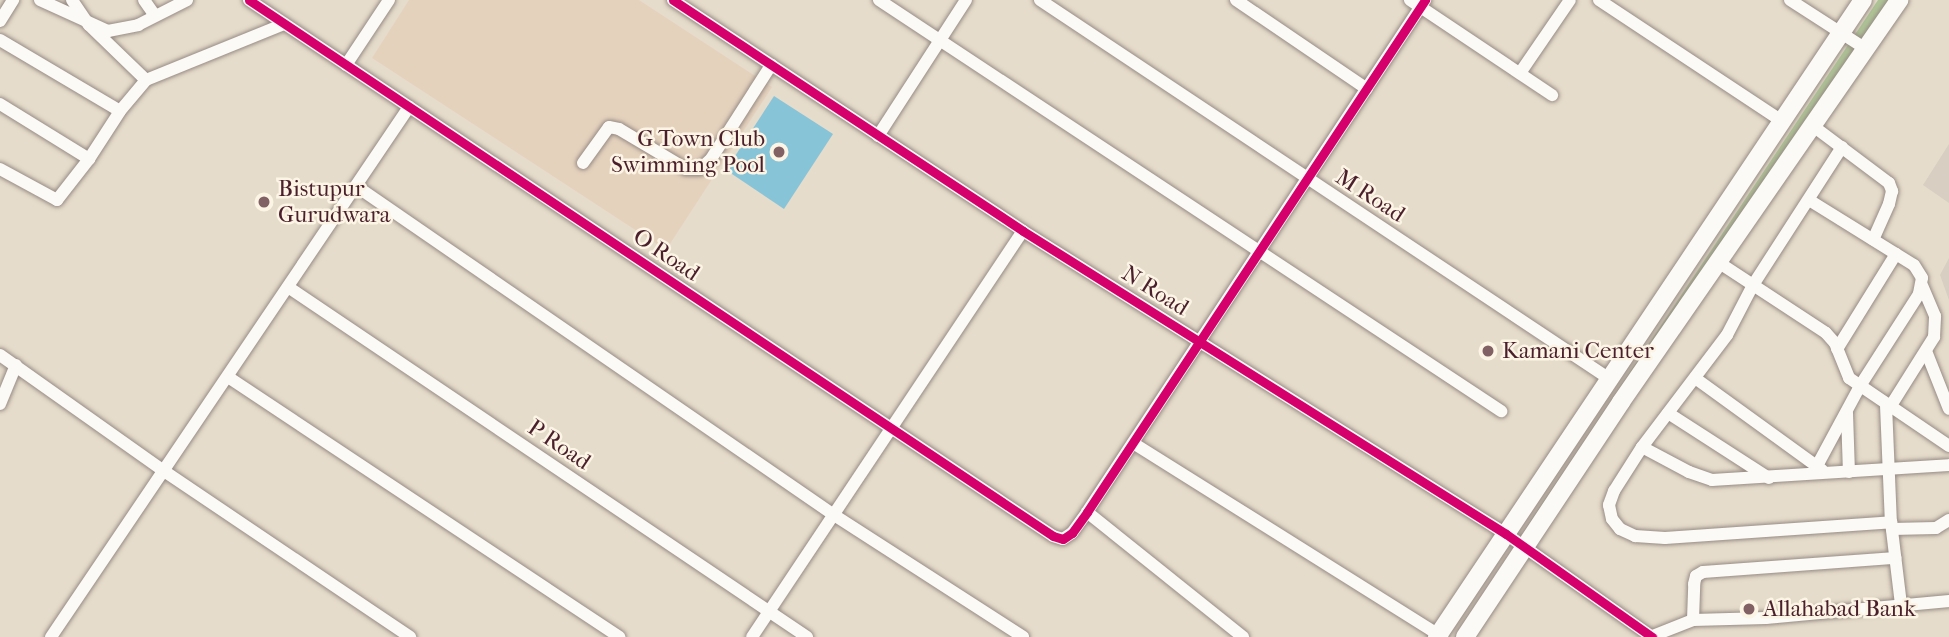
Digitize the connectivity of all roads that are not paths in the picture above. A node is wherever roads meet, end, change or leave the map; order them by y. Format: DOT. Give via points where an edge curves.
graph roads {
  1 [pos="13,0"];
  2 [pos="40,0"];
  3 [pos="72,0"];
  4 [pos="144,0"];
  5 [pos="187,0"];
  6 [pos="249,0"];
  7 [pos="389,0"];
  8 [pos="673,0"];
  9 [pos="879,0"];
  10 [pos="966,0"];
  11 [pos="1040,0"];
  12 [pos="1236,0"];
  13 [pos="1570,0"];
  14 [pos="1599,0"];
  15 [pos="1790,0"];
  16 [pos="1863,0"];
  17 [pos="1899,0"];
  18 [pos="1419,2"];
  19 [pos="155,16"];
  20 [pos="0,21"];
  21 [pos="284,24"];
  22 [pos="89,25"];
  23 [pos="1842,31"];
  24 [pos="0,40"];
  25 [pos="940,42"];
  26 [pos="1866,49"];
  27 [pos="346,65"];
  28 [pos="771,65"];
  29 [pos="1520,73"];
  30 [pos="146,80"];
  31 [pos="1367,89"];
  32 [pos="1552,95"];
  33 [pos="0,104"];
  34 [pos="409,107"];
  35 [pos="120,111"];
  36 [pos="1783,121"];
  37 [pos="1813,126"];
  38 [pos="878,136"];
  39 [pos="1842,147"];
  40 [pos="89,159"];
  41 [pos="583,163"];
  42 [pos="0,169"];
  43 [pos="1307,179"];
  44 [pos="356,186"];
  45 [pos="1808,200"];
  46 [pos="1023,231"];
  47 [pos="1873,240"];
  48 [pos="1261,251"];
  49 [pos="1896,254"];
  50 [pos="1718,262"];
  51 [pos="1753,285"];
  52 [pos="1922,286"];
  53 [pos="288,287"];
  54 [pos="1200,342"];
  55 [pos="1837,349"];
  56 [pos="1926,351"];
  57 [pos="0,355"];
  58 [pos="16,365"];
  59 [pos="228,377"];
  60 [pos="1695,378"];
  61 [pos="1608,379"];
  62 [pos="1860,386"];
  63 [pos="0,404"];
  64 [pos="1888,406"];
  65 [pos="1949,409"];
  66 [pos="1501,411"];
  67 [pos="1847,412"];
  68 [pos="1668,414"];
  69 [pos="892,428"];
  70 [pos="1133,443"];
  71 [pos="1949,446"];
  72 [pos="1642,447"];
  73 [pos="1949,465"];
  74 [pos="1888,469"];
  75 [pos="1822,470"];
  76 [pos="164,471"];
  77 [pos="1849,472"];
  78 [pos="1769,478"];
  79 [pos="1087,512"];
  80 [pos="834,515"];
  81 [pos="1949,520"];
  82 [pos="1892,525"];
  83 [pos="1506,534"];
  84 [pos="1526,547"];
  85 [pos="1895,558"];
  86 [pos="1949,601"];
  87 [pos="1900,605"];
  88 [pos="770,612"];
  89 [pos="1693,620"];
  90 [pos="1439,636"];
  91 [pos="51,637"];
  92 [pos="410,637"];
  93 [pos="620,637"];
  94 [pos="752,637"];
  95 [pos="807,637"];
  96 [pos="1023,637"];
  97 [pos="1243,637"];
  98 [pos="1465,637"];
  99 [pos="1651,637"];
  1 -- 20 [label="street"];
  2 -- 22 [label="street"];
  3 -- 22 [label="street"];
  4 -- 19 [label="street"];
  5 -- 19 [label="street"];
  6 -- 21 [label="street, O Road"];
  7 -- 27 [label="street"];
  8 -- 28 [label="street, N Road"];
  9 -- 25 [label="street"];
  10 -- 25 [label="street"];
  11 -- 43 [label="street, M Road"];
  12 -- 31 [label="street"];
  13 -- 29 [label="street"];
  14 -- 36 [label="street"];
  15 -- 23 [label="street"];
  16 -- 23 [label="street"];
  17 -- 26 [label="street"];
  18 -- 29 [label="street"];
  18 -- 31 [label="street"];
  19 -- 22 [label="street" via="124,30"];
  21 -- 27 [label="street, O Road"];
  21 -- 30 [label="street"];
  22 -- 30 [label="street"];
  23 -- 26 [label="street"];
  23 -- 36 [label="street"];
  24 -- 35 [label="street"];
  25 -- 38 [label="street"];
  25 -- 48 [label="street"];
  26 -- 37 [label="street"];
  27 -- 34 [label="street, O Road"];
  28 -- 38 [label="street, N Road"];
  28 -- 41 [label="street" via="700,169 686,169 619,129 608,128"];
  29 -- 32 [label="street"];
  30 -- 35 [label="street"];
  31 -- 43 [label="street"];
  33 -- 40 [label="street"];
  34 -- 44 [label="street"];
  34 -- 69 [label="street, O Road"];
  35 -- 40 [label="street"];
  36 -- 61 [label="street"];
  37 -- 39 [label="street"];
  37 -- 50 [label="street"];
  38 -- 46 [label="street, N Road"];
  39 -- 45 [label="street"];
  39 -- 47 [label="street" via="1889,183 1892,191"];
  40 -- 42 [label="street" via="57,200"];
  43 -- 48 [label="street"];
  43 -- 61 [label="street, M Road"];
  44 -- 53 [label="street"];
  44 -- 80 [label="street"];
  45 -- 47 [label="street"];
  45 -- 51 [label="street"];
  46 -- 54 [label="street, N Road"];
  46 -- 69 [label="street"];
  47 -- 49 [label="street"];
  48 -- 54 [label="street"];
  48 -- 66 [label="street"];
  49 -- 52 [label="street" via="1920,271"];
  49 -- 55 [label="street"];
  50 -- 51 [label="street"];
  50 -- 84 [label="street"];
  51 -- 55 [label="street" via="1826,332"];
  51 -- 60 [label="street" via="1727,335"];
  52 -- 56 [label="street" via="1937,327"];
  52 -- 62 [label="street"];
  53 -- 59 [label="street"];
  53 -- 88 [label="street, P Road"];
  54 -- 70 [label="street"];
  54 -- 83 [label="street, N Road"];
  55 -- 62 [label="street" via="1849,378"];
  56 -- 64 [label="street"];
  56 -- 65 [label="street"];
  57 -- 58 [label="street"];
  58 -- 63 [label="street"];
  58 -- 76 [label="street"];
  59 -- 76 [label="street"];
  59 -- 93 [label="street"];
  60 -- 68 [label="street"];
  60 -- 75 [label="street"];
  61 -- 83 [label="street"];
  62 -- 64 [label="street"];
  62 -- 67 [label="street"];
  64 -- 71 [label="street"];
  64 -- 74 [label="street"];
  67 -- 75 [label="street"];
  67 -- 77 [label="street"];
  68 -- 72 [label="street"];
  68 -- 78 [label="street"];
  69 -- 79 [label="street, O Road" via="1053,536 1063,539 1072,533"];
  69 -- 80 [label="street"];
  70 -- 79 [label="street"];
  70 -- 90 [label="street"];
  72 -- 78 [label="street" via="1713,480"];
  72 -- 82 [label="street" via="1609,506 1620,529 1635,536"];
  73 -- 74 [label="street"];
  74 -- 77 [label="street"];
  74 -- 82 [label="street"];
  75 -- 77 [label="street"];
  75 -- 78 [label="street"];
  76 -- 91 [label="street"];
  76 -- 92 [label="street"];
  79 -- 97 [label="street"];
  80 -- 88 [label="street"];
  80 -- 96 [label="street"];
  81 -- 82 [label="street" via="1936,528"];
  82 -- 85 [label="street"];
  83 -- 84 [label="street, N Road"];
  83 -- 90 [label="street"];
  84 -- 98 [label="street"];
  84 -- 99 [label="street, N Road"];
  85 -- 87 [label="street"];
  85 -- 89 [label="street" via="1703,572 1694,584"];
  86 -- 87 [label="street"];
  87 -- 89 [label="street"];
  88 -- 94 [label="street"];
  88 -- 95 [label="street, P Road"];
  89 -- 99 [label="street"];
}
